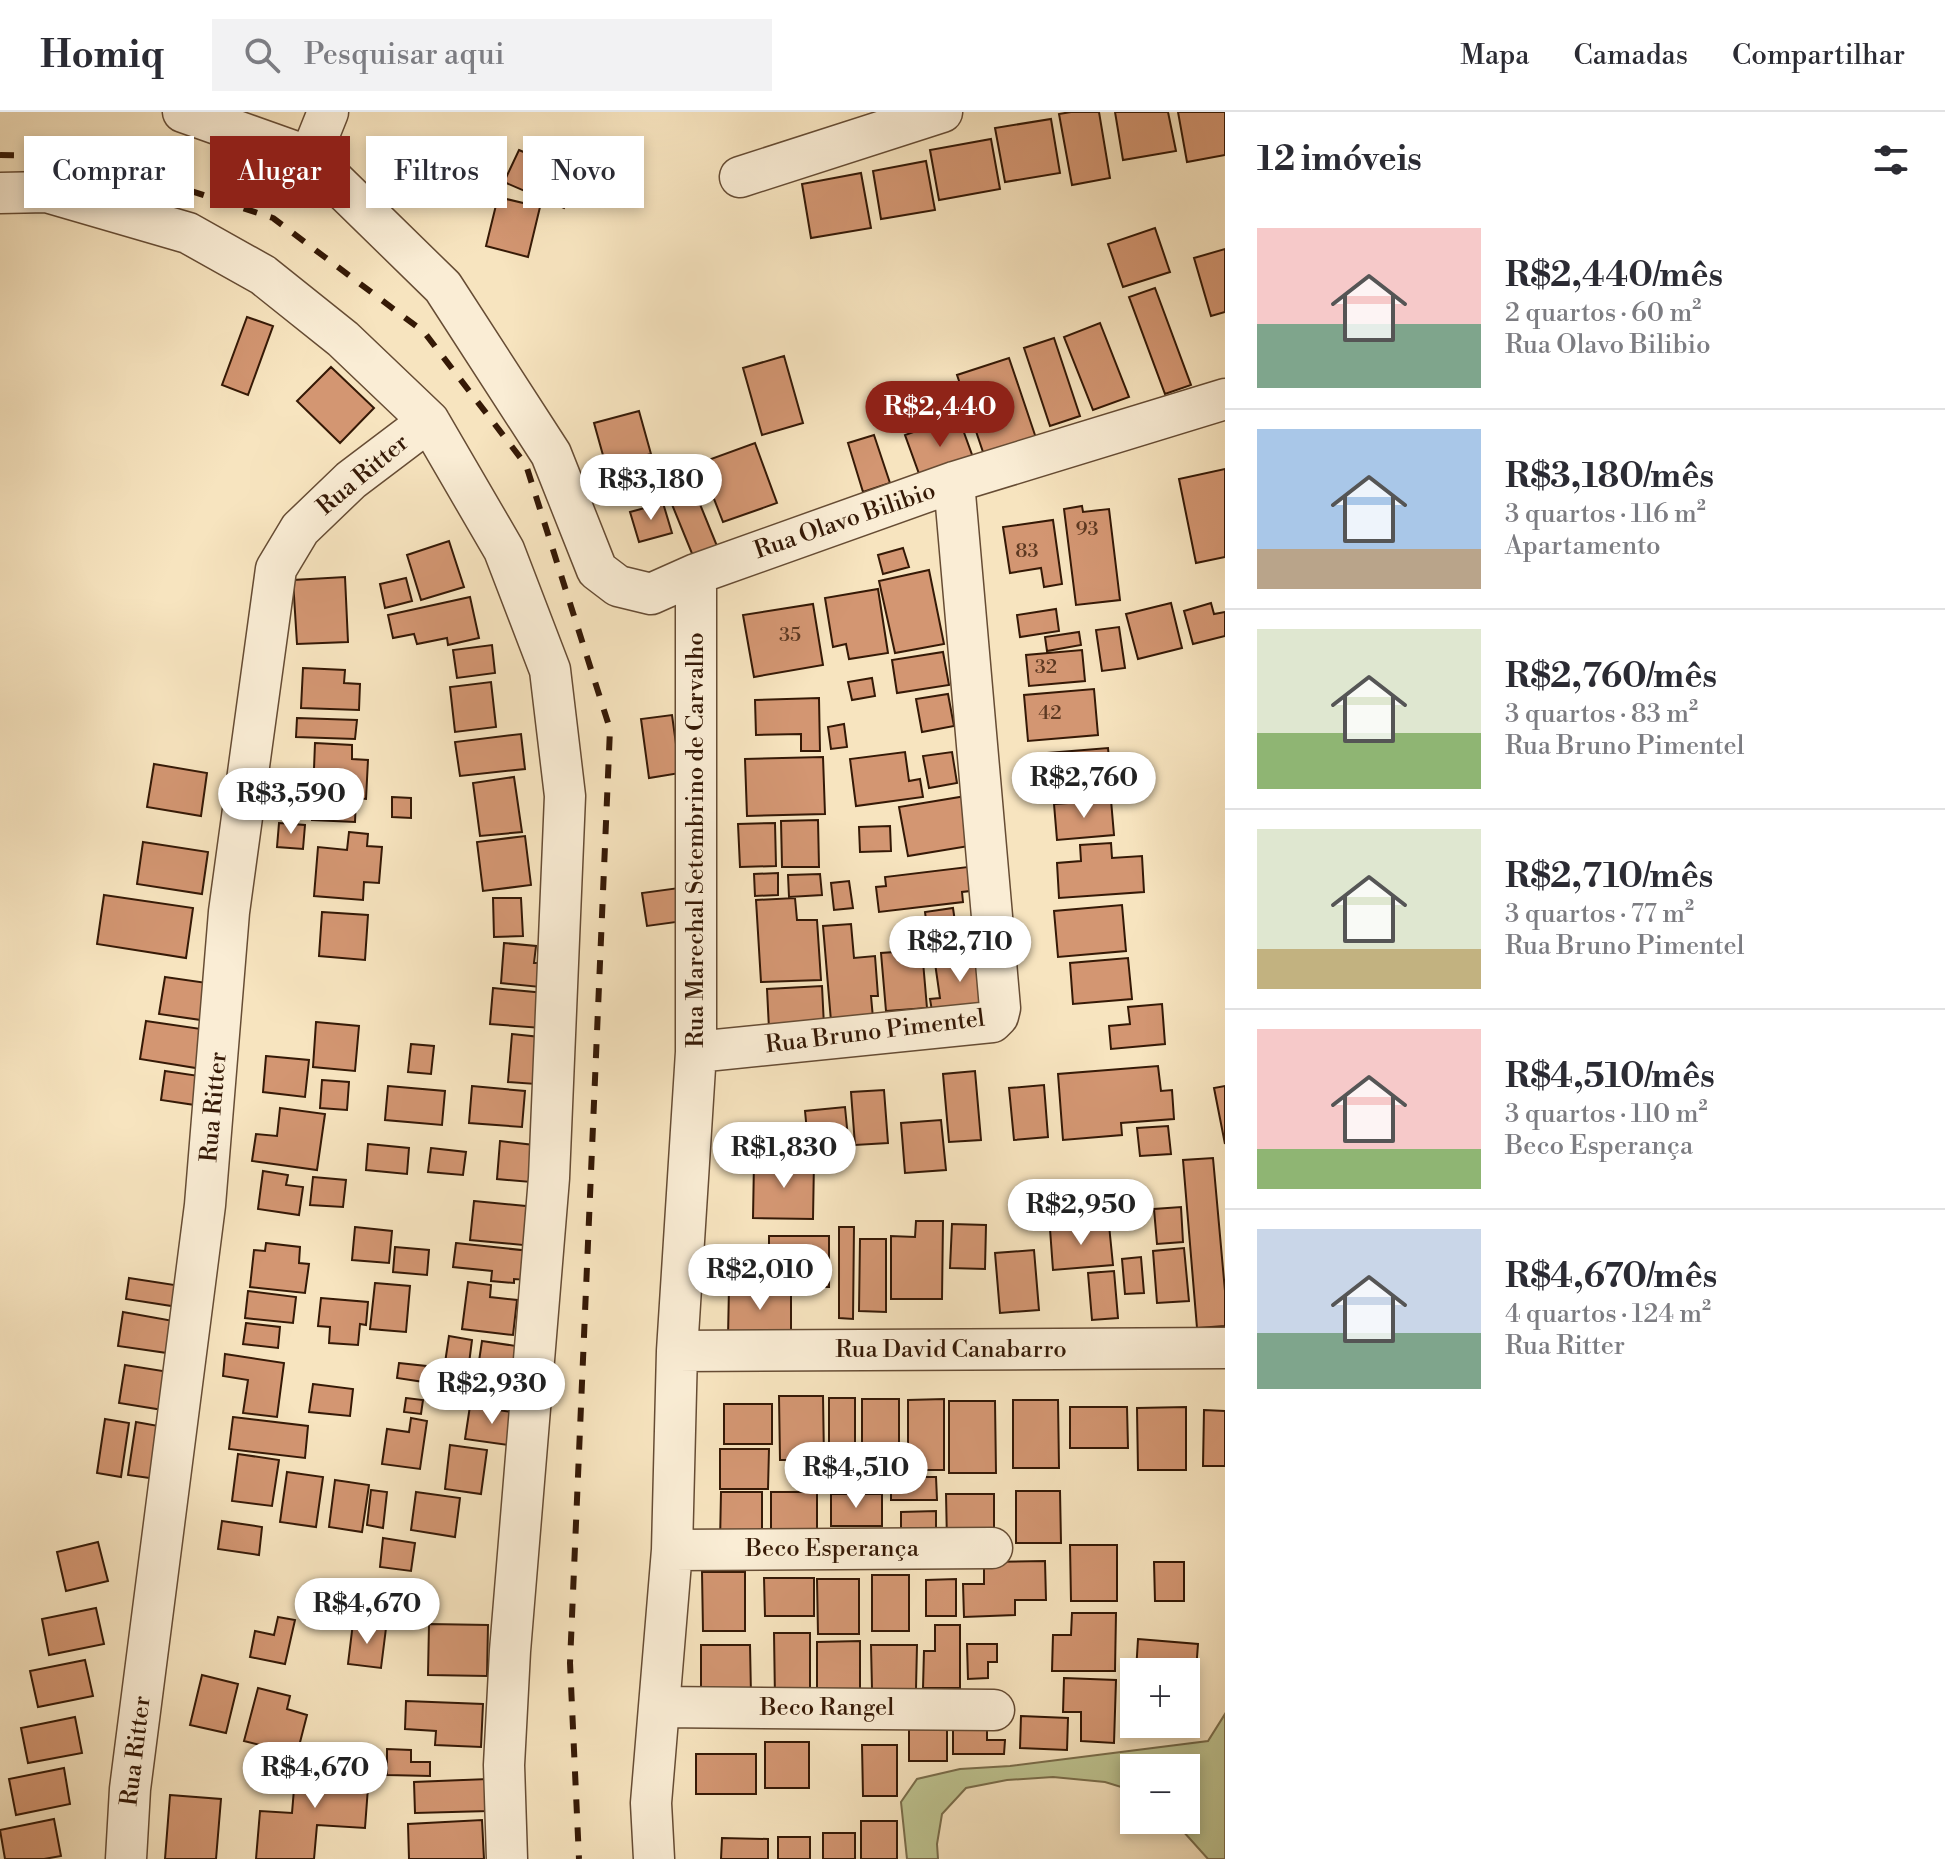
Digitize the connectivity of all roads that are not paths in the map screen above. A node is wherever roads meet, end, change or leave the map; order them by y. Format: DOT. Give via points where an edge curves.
graph roads {
  1 [pos="183,112"];
  2 [pos="328,112"];
  3 [pos="942,112"];
  4 [pos="860,124"];
  5 [pos="251,136"];
  6 [pos="318,136"];
  7 [pos="740,177"];
  8 [pos="0,193"];
  9 [pos="350,196"];
  10 [pos="1225,399"];
  11 [pos="429,421"];
  12 [pos="954,482"];
  13 [pos="696,574"];
  14 [pos="696,1052"];
  15 [pos="1225,1348"];
  16 [pos="677,1351"];
  17 [pos="992,1548"];
  18 [pos="672,1550"];
  19 [pos="659,1707"];
  20 [pos="994,1710"];
  21 [pos="126,1859"];
  22 [pos="507,1859"];
  23 [pos="654,1859"];
  1 -- 5 [label="street"];
  2 -- 6 [label="street"];
  3 -- 4 [label="street"];
  4 -- 7 [label="street"];
  8 -- 11 [label="street" via="47,192 188,233 263,275 343,339"];
  9 -- 13 [label="street" via="443,287 551,454 597,570 618,586 651,594"];
  10 -- 12 [label="street, Rua Olavo Bilibio"];
  11 -- 21 [label="street, Rua Ritter" via="351,480 300,529 276,569 229,912 205,1205 130,1789"];
  11 -- 22 [label="street" via="504,550 550,670 565,796 549,1178 510,1651 504,1765"];
  12 -- 13 [label="street, Rua Olavo Bilibio"];
  12 -- 14 [label="street, Rua Bruno Pimentel" via="998,1016 992,1022"];
  13 -- 14 [label="street, Rua Marechal Setembrino de Carvalho"];
  14 -- 16 [label="street, Rua Marechal Setembrino de Carvalho"];
  15 -- 16 [label="street, Rua David Canabarro"];
  16 -- 18 [label="street, Rua Marechal Setembrino de Carvalho"];
  17 -- 18 [label="street, Beco Esperança"];
  18 -- 19 [label="street, Rua Marechal Setembrino de Carvalho"];
  19 -- 20 [label="street, Beco Rangel"];
  19 -- 23 [label="street, Rua Marechal Setembrino de Carvalho" via="651,1803"];
}
